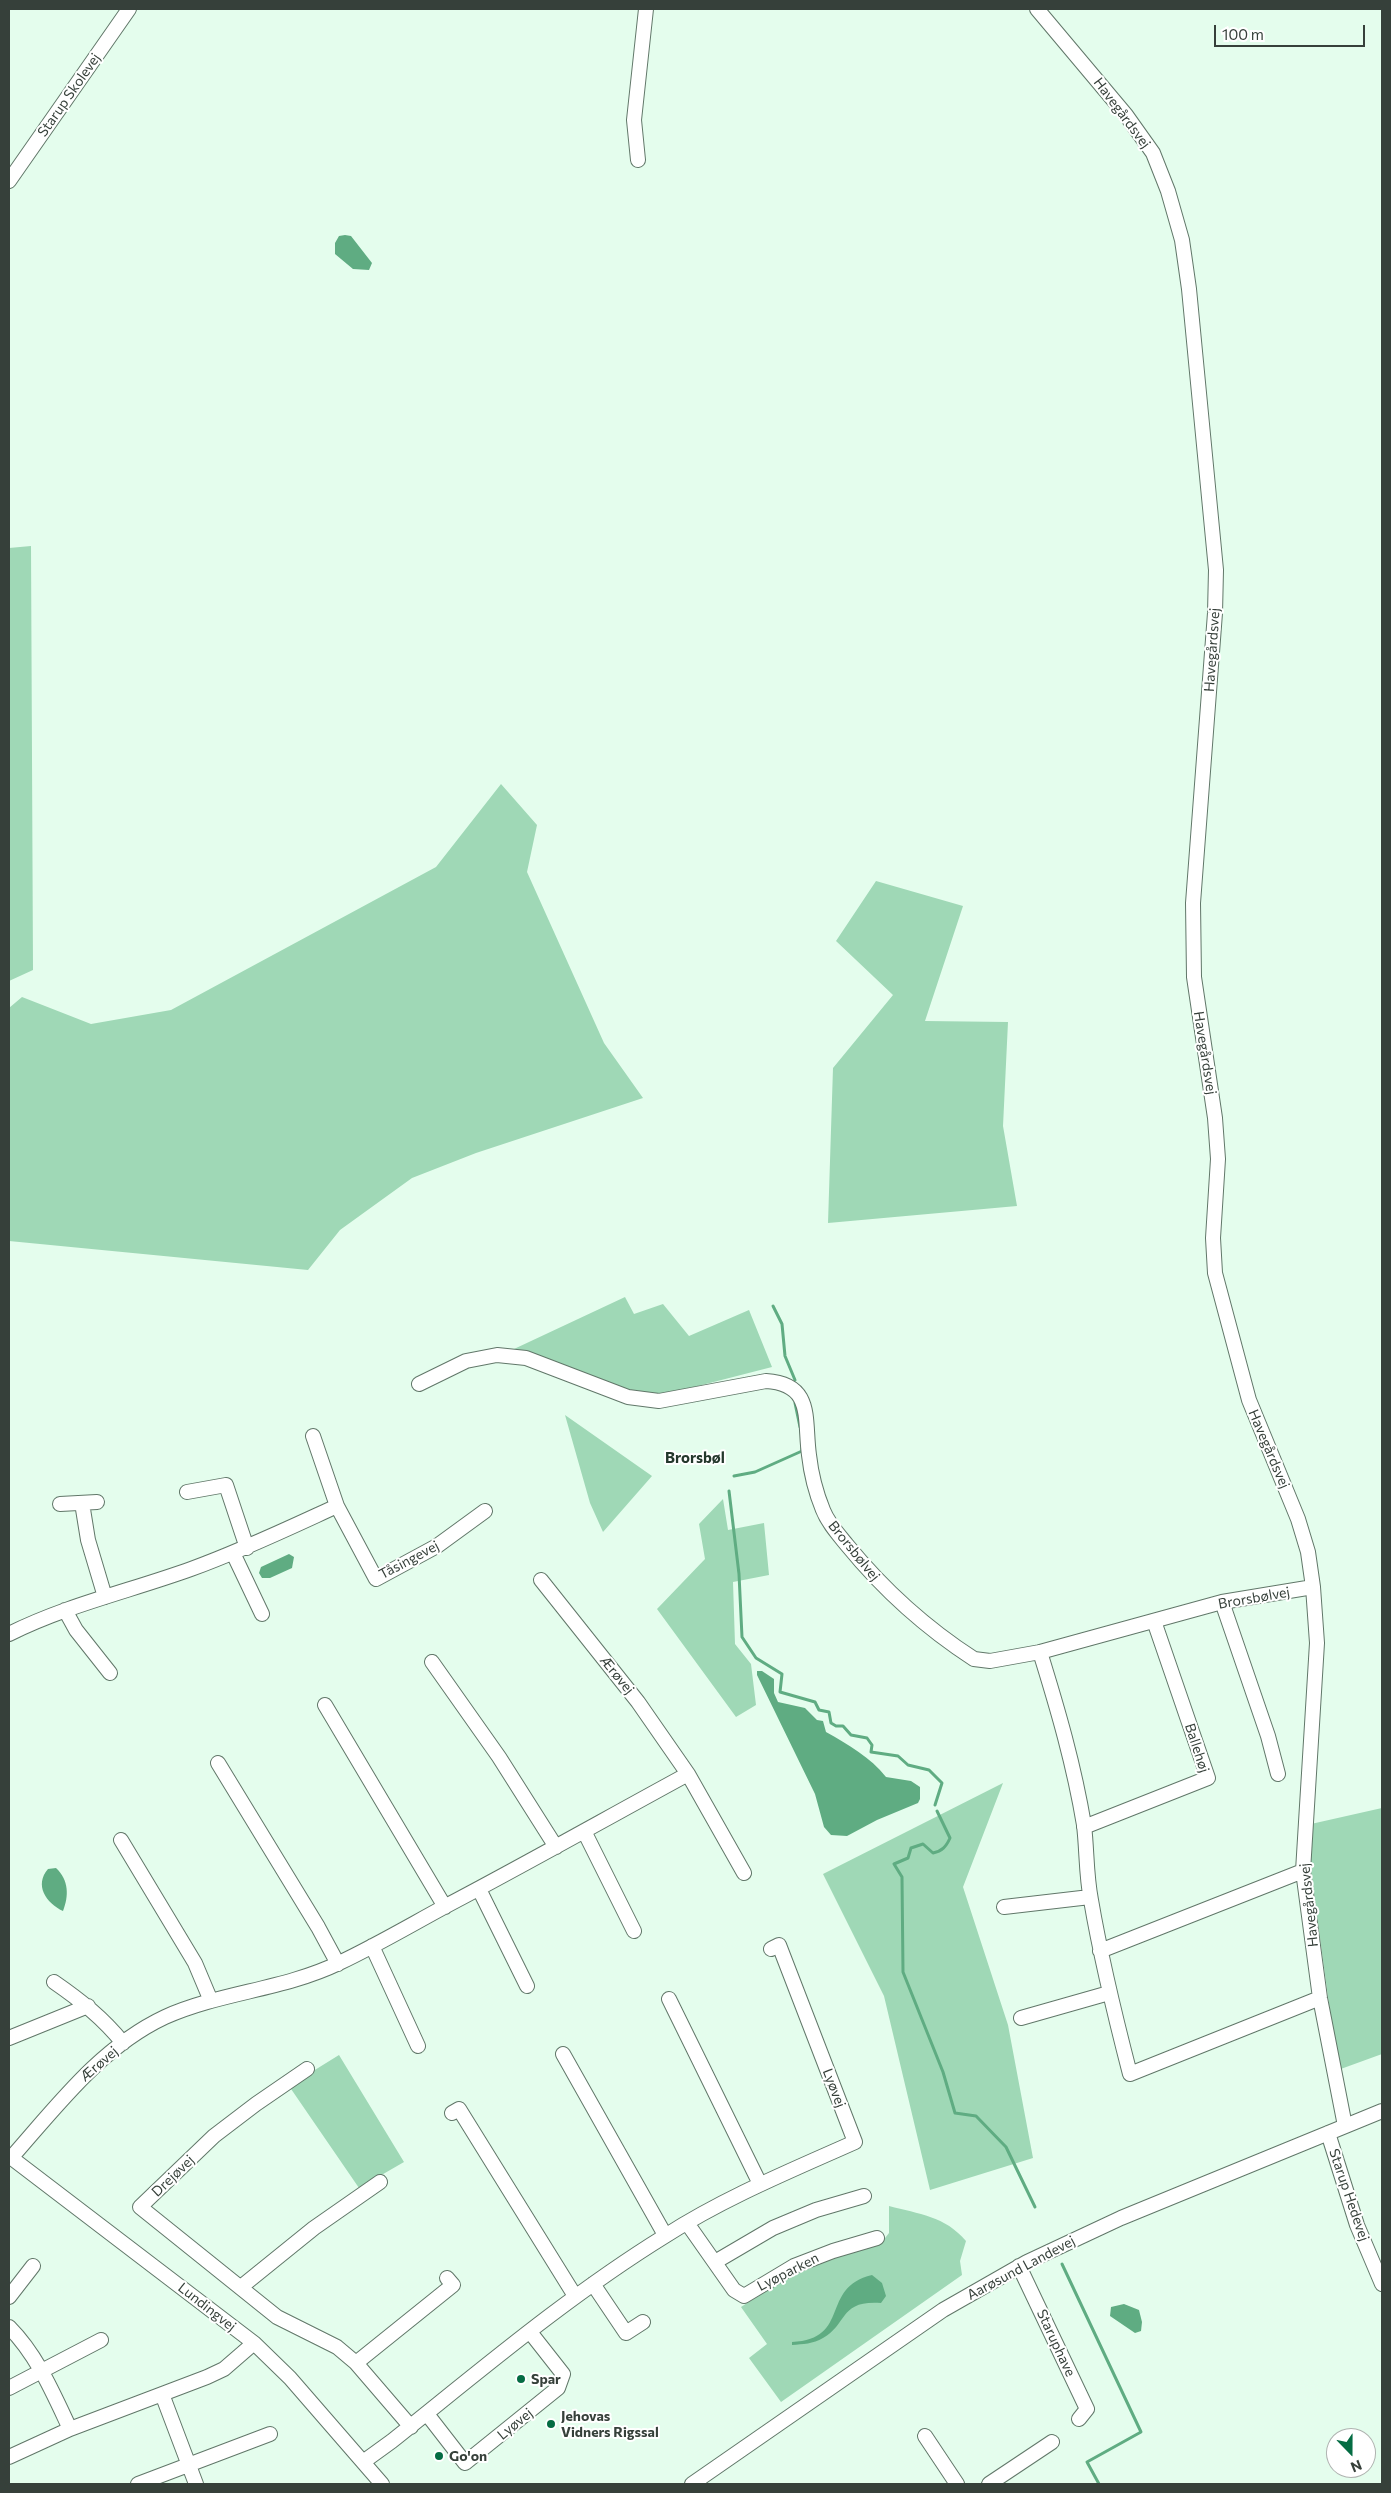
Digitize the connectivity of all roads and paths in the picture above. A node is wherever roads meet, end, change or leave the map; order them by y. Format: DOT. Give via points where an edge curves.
graph roads {
  1 [pos="129,9"];
  2 [pos="646,9"];
  3 [pos="1037,9"];
  4 [pos="638,160"];
  5 [pos="9,181"];
  6 [pos="418,1384"];
  7 [pos="314,1436"];
  8 [pos="187,1492"];
  9 [pos="97,1502"];
  10 [pos="82,1503"];
  11 [pos="60,1504"];
  12 [pos="337,1506"];
  13 [pos="486,1511"];
  14 [pos="247,1548"];
  15 [pos="233,1553"];
  16 [pos="541,1580"];
  17 [pos="1313,1588"];
  18 [pos="105,1597"];
  19 [pos="1222,1602"];
  20 [pos="65,1610"];
  21 [pos="262,1614"];
  22 [pos="1154,1621"];
  23 [pos="9,1634"];
  24 [pos="1040,1652"];
  25 [pos="432,1662"];
  26 [pos="110,1673"];
  27 [pos="325,1705"];
  28 [pos="218,1763"];
  29 [pos="688,1774"];
  30 [pos="1278,1774"];
  31 [pos="1084,1827"];
  32 [pos="584,1831"];
  33 [pos="121,1840"];
  34 [pos="556,1847"];
  35 [pos="1303,1871"];
  36 [pos="744,1874"];
  37 [pos="479,1889"];
  38 [pos="1090,1897"];
  39 [pos="445,1907"];
  40 [pos="1004,1907"];
  41 [pos="634,1931"];
  42 [pos="372,1946"];
  43 [pos="771,1949"];
  44 [pos="1100,1950"];
  45 [pos="338,1964"];
  46 [pos="54,1982"];
  47 [pos="528,1986"];
  48 [pos="1109,1993"];
  49 [pos="1320,1998"];
  50 [pos="669,1999"];
  51 [pos="211,2001"];
  52 [pos="88,2006"];
  53 [pos="1021,2018"];
  54 [pos="9,2038"];
  55 [pos="123,2043"];
  56 [pos="418,2046"];
  57 [pos="563,2054"];
  58 [pos="307,2069"];
  59 [pos="1382,2110"];
  60 [pos="452,2113"];
  61 [pos="1345,2126"];
  62 [pos="1328,2133"];
  63 [pos="10,2157"];
  64 [pos="380,2182"];
  65 [pos="760,2184"];
  66 [pos="864,2196"];
  67 [pos="687,2223"];
  68 [pos="665,2236"];
  69 [pos="877,2238"];
  70 [pos="715,2262"];
  71 [pos="33,2266"];
  72 [pos="1019,2266"];
  73 [pos="447,2278"];
  74 [pos="593,2284"];
  75 [pos="1382,2284"];
  76 [pos="241,2286"];
  77 [pos="9,2296"];
  78 [pos="575,2296"];
  79 [pos="643,2322"];
  80 [pos="9,2327"];
  81 [pos="530,2332"];
  82 [pos="101,2340"];
  83 [pos="254,2343"];
  84 [pos="356,2363"];
  85 [pos="41,2371"];
  86 [pos="9,2388"];
  87 [pos="162,2394"];
  88 [pos="427,2414"];
  89 [pos="1079,2419"];
  90 [pos="411,2426"];
  91 [pos="70,2428"];
  92 [pos="270,2434"];
  93 [pos="925,2436"];
  94 [pos="1052,2442"];
  95 [pos="9,2457"];
  96 [pos="363,2462"];
  97 [pos="189,2465"];
  98 [pos="138,2484"];
  99 [pos="196,2484"];
  100 [pos="382,2484"];
  101 [pos="692,2484"];
  102 [pos="957,2484"];
  103 [pos="989,2484"];
  1 -- 5 [label="street, Starup Skolevej"];
  2 -- 4 [label="street" via="634,120"];
  3 -- 17 [label="street, Havegårdsvej" via="1126,115 1153,153 1182,240 1216,570 1193,903 1194,977 1218,1158 1213,1238 1215,1273 1249,1400 1298,1519 1308,1552"];
  6 -- 24 [label="street, Brorsbølvej" via="466,1361 497,1355 526,1358 628,1397 659,1401 766,1381 781,1382 794,1389 804,1404 808,1456 823,1512 868,1570 894,1597 974,1659 990,1661"];
  7 -- 12 [label="street, Tåsingevej"];
  8 -- 14 [label="street" via="226,1485"];
  9 -- 10 [label="street"];
  10 -- 11 [label="street"];
  10 -- 18 [label="street" via="88,1540"];
  12 -- 13 [label="street, Tåsingevej" via="376,1579 437,1546"];
  12 -- 14 [label="street"];
  14 -- 15 [label="street"];
  15 -- 18 [label="street"];
  15 -- 21 [label="street"];
  16 -- 29 [label="street, Ærøvej" via="638,1702"];
  17 -- 19 [label="street, Brorsbølvej"];
  17 -- 35 [label="street, Havegårdsvej" via="1317,1643"];
  18 -- 20 [label="street"];
  19 -- 22 [label="street, Brorsbølvej"];
  19 -- 30 [label="street"];
  20 -- 23 [label="street"];
  20 -- 26 [label="street" via="76,1630"];
  22 -- 24 [label="street, Brorsbølvej"];
  22 -- 31 [label="street, Ballehøj" via="1208,1778"];
  24 -- 31 [label="street" via="1066,1734"];
  25 -- 34 [label="street" via="499,1756"];
  27 -- 39 [label="street"];
  28 -- 45 [label="street"];
  29 -- 32 [label="street, Ærøvej"];
  29 -- 36 [label="street, Ærøvej"];
  31 -- 38 [label="street"];
  32 -- 34 [label="street, Ærøvej"];
  32 -- 41 [label="street"];
  33 -- 51 [label="street" via="195,1964"];
  34 -- 37 [label="street, Ærøvej"];
  35 -- 44 [label="street"];
  35 -- 49 [label="street, Havegårdsvej"];
  37 -- 39 [label="street, Ærøvej"];
  37 -- 47 [label="street"];
  38 -- 40 [label="street"];
  38 -- 44 [label="street"];
  39 -- 42 [label="street, Ærøvej"];
  42 -- 45 [label="street, Ærøvej"];
  42 -- 56 [label="street"];
  43 -- 65 [label="street, Lyøvej" via="779,1945 855,2142"];
  44 -- 48 [label="street"];
  45 -- 51 [label="street, Ærøvej" via="298,1980"];
  46 -- 52 [label="street"];
  48 -- 49 [label="street" via="1130,2074"];
  48 -- 53 [label="street"];
  49 -- 61 [label="street, Havegårdsvej"];
  50 -- 65 [label="street"];
  51 -- 55 [label="street, Ærøvej" via="165,2017"];
  52 -- 54 [label="street"];
  52 -- 55 [label="street"];
  55 -- 63 [label="street, Ærøvej" via="86,2074"];
  57 -- 68 [label="street"];
  58 -- 76 [label="street, Drejøvej" via="214,2136 140,2207"];
  59 -- 61 [label="street, Aarøsund Landevej"];
  60 -- 78 [label="street" via="459,2109"];
  61 -- 62 [label="street, Aarøsund Landevej"];
  62 -- 72 [label="street, Aarøsund Landevej" via="1121,2218"];
  62 -- 75 [label="street, Starup Hedevej" via="1357,2225"];
  63 -- 83 [label="street, Lundingvej"];
  64 -- 76 [label="street" via="314,2228"];
  65 -- 67 [label="street, Lyøvej"];
  66 -- 70 [label="street" via="816,2210 773,2228"];
  67 -- 68 [label="street, Lyøvej"];
  67 -- 70 [label="street, Lyøparken"];
  68 -- 74 [label="street, Lyøvej"];
  69 -- 70 [label="street, Lyøparken" via="794,2266 744,2296 734,2290"];
  71 -- 77 [label="street"];
  72 -- 89 [label="street, Staruphave" via="1087,2409"];
  72 -- 101 [label="street, Aarøsund Landevej" via="907,2334"];
  73 -- 84 [label="street" via="453,2285"];
  74 -- 78 [label="street, Lyøvej"];
  74 -- 79 [label="street" via="626,2333"];
  76 -- 84 [label="street, Drejøvej" via="277,2317 337,2347"];
  78 -- 81 [label="street, Lyøvej"];
  80 -- 85 [label="street" via="23,2341"];
  81 -- 88 [label="street, Lyøvej"];
  81 -- 88 [label="street, Lyøvej" via="563,2374 558,2388 493,2441 465,2463"];
  82 -- 85 [label="street"];
  83 -- 87 [label="street" via="224,2369"];
  83 -- 96 [label="street, Lundingvej" via="290,2378"];
  84 -- 90 [label="street, Drejøvej"];
  85 -- 86 [label="street"];
  85 -- 91 [label="street"];
  87 -- 91 [label="street"];
  87 -- 97 [label="street"];
  88 -- 90 [label="street, Lyøvej"];
  90 -- 96 [label="street, Lyøvej"];
  91 -- 95 [label="street"];
  92 -- 97 [label="street"];
  93 -- 102 [label="street"];
  94 -- 103 [label="street"];
  96 -- 100 [label="street, Lundingvej"];
  97 -- 98 [label="street"];
  97 -- 99 [label="street"];
}
